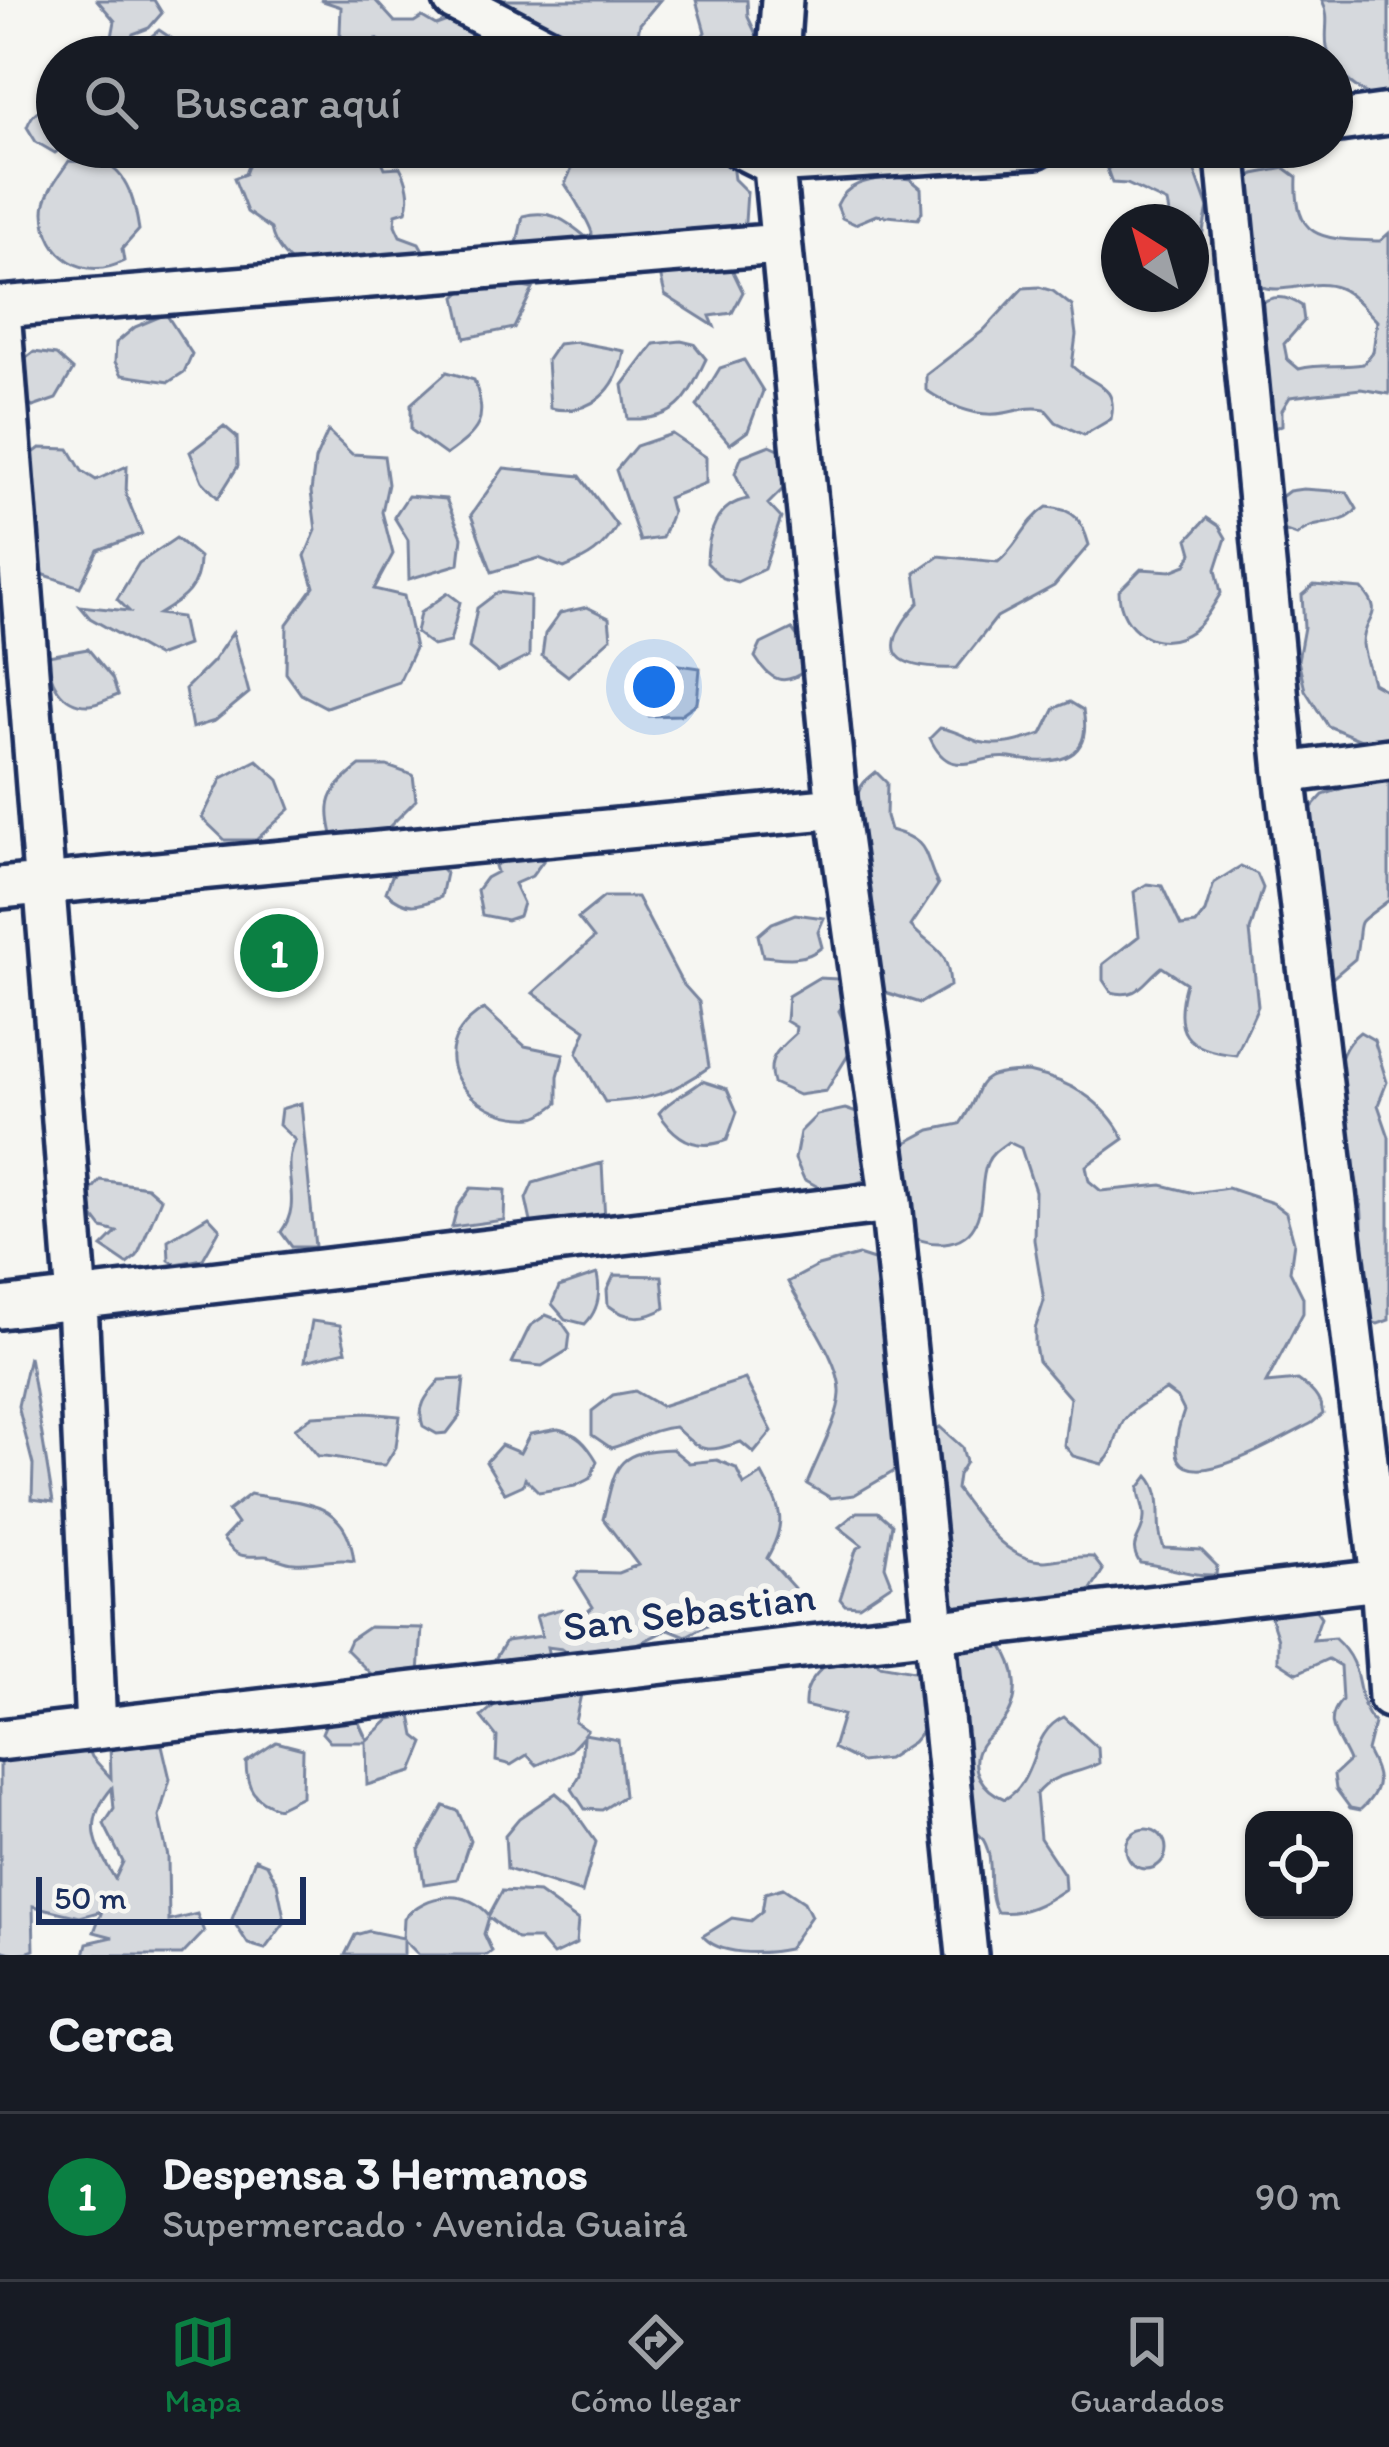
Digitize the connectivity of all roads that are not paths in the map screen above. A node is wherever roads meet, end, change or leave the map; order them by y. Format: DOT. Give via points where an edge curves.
graph roads {
  1 [pos="454,0"];
  2 [pos="782,0"];
  3 [pos="523,36"];
  4 [pos="779,36"];
  5 [pos="1389,114"];
  6 [pos="1353,119"];
  7 [pos="763,168"];
  8 [pos="1228,168"];
  9 [pos="780,244"];
  10 [pos="0,309"];
  11 [pos="1389,759"];
  12 [pos="1285,773"];
  13 [pos="837,808"];
  14 [pos="46,881"];
  15 [pos="0,888"];
  16 [pos="891,1202"];
  17 [pos="77,1301"];
  18 [pos="0,1308"];
  19 [pos="1385,1579"];
  20 [pos="935,1631"];
  21 [pos="1389,1697"];
  22 [pos="96,1729"];
  23 [pos="0,1740"];
  24 [pos="968,1955"];
  1 -- 3 [label="street"];
  2 -- 4 [label="street"];
  5 -- 6 [label="street"];
  7 -- 9 [label="street"];
  8 -- 12 [label="street"];
  9 -- 10 [label="street"];
  9 -- 13 [label="street"];
  10 -- 14 [label="street"];
  11 -- 12 [label="street"];
  12 -- 19 [label="street"];
  13 -- 14 [label="street"];
  13 -- 16 [label="street"];
  14 -- 15 [label="street"];
  14 -- 17 [label="street"];
  16 -- 17 [label="street"];
  16 -- 20 [label="street"];
  17 -- 18 [label="street"];
  17 -- 22 [label="street"];
  19 -- 20 [label="street, San Sebastian"];
  19 -- 21 [label="street"];
  20 -- 22 [label="street, San Sebastian"];
  20 -- 24 [label="street"];
  22 -- 23 [label="street, San Sebastian"];
}
